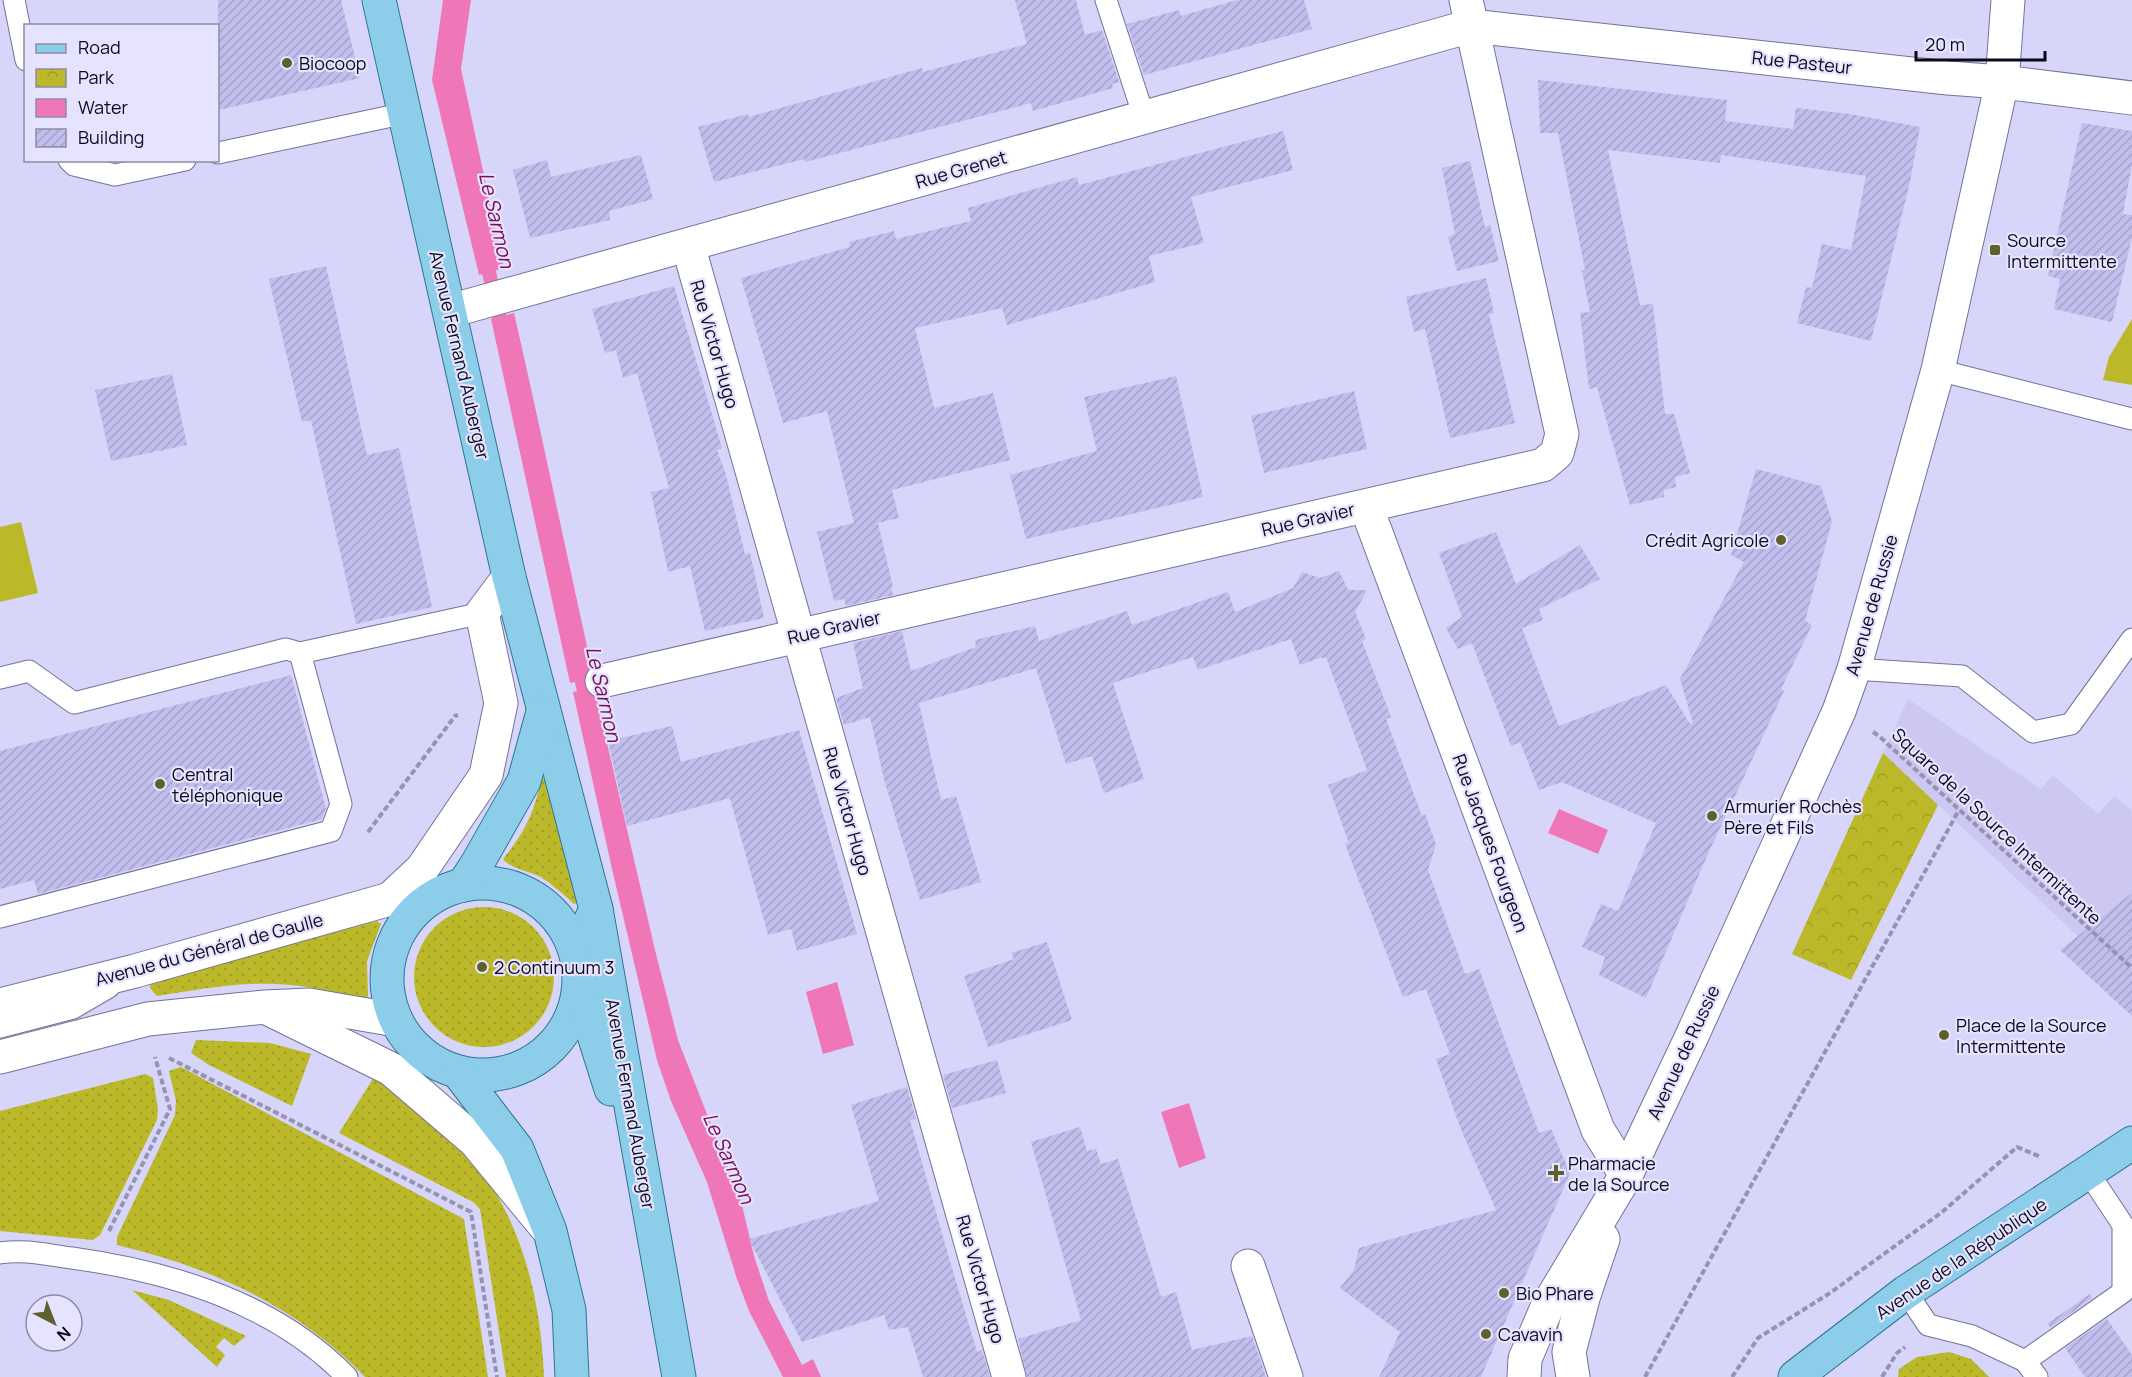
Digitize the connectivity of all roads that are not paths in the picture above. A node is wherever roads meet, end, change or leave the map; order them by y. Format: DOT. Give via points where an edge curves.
graph roads {
  1 [pos="14,0"];
  2 [pos="379,0"];
  3 [pos="1106,0"];
  4 [pos="2008,0"];
  5 [pos="1469,13"];
  6 [pos="24,50"];
  7 [pos="2002,82"];
  8 [pos="2132,98"];
  9 [pos="406,113"];
  10 [pos="1144,117"];
  11 [pos="219,153"];
  12 [pos="71,162"];
  13 [pos="175,162"];
  14 [pos="688,245"];
  15 [pos="450,311"];
  16 [pos="1938,369"];
  17 [pos="2132,419"];
  18 [pos="1366,506"];
  19 [pos="509,577"];
  20 [pos="482,613"];
  21 [pos="798,635"];
  22 [pos="2132,639"];
  23 [pos="300,653"];
  24 [pos="1854,669"];
  25 [pos="0,678"];
  26 [pos="602,681"];
  27 [pos="543,710"];
  28 [pos="464,884"];
  29 [pos="404,903"];
  30 [pos="596,909"];
  31 [pos="0,917"];
  32 [pos="576,951"];
  33 [pos="135,971"];
  34 [pos="579,987"];
  35 [pos="0,1005"];
  36 [pos="265,1007"];
  37 [pos="396,1020"];
  38 [pos="0,1027"];
  39 [pos="0,1057"];
  40 [pos="458,1072"];
  41 [pos="2132,1143"];
  42 [pos="2088,1172"];
  43 [pos="1626,1174"];
  44 [pos="654,1228"];
  45 [pos="550,1231"];
  46 [pos="0,1253"];
  47 [pos="1248,1266"];
  48 [pos="1906,1292"];
  49 [pos="2031,1369"];
  50 [pos="347,1377"];
  51 [pos="572,1377"];
  52 [pos="679,1377"];
  53 [pos="1009,1377"];
  54 [pos="1286,1377"];
  55 [pos="1524,1377"];
  56 [pos="1573,1377"];
  57 [pos="1795,1377"];
  1 -- 6 [label="lane"];
  2 -- 9 [label="main road, Avenue Fernand Auberger"];
  3 -- 10 [label="lane"];
  4 -- 7 [label="street, Avenue de Russie"];
  5 -- 7 [label="street, Rue Pasteur"];
  5 -- 10 [label="street, Rue Grenet"];
  5 -- 18 [label="street, Rue Gravier" via="1562,434 1557,453 1543,465"];
  7 -- 8 [label="street, Rue Pasteur"];
  7 -- 16 [label="street, Avenue de Russie"];
  9 -- 11 [label="lane"];
  9 -- 15 [label="main road, Avenue Fernand Auberger"];
  10 -- 14 [label="street, Rue Grenet"];
  12 -- 13 [label="lane" via="115,176"];
  14 -- 15 [label="street, Rue Grenet"];
  14 -- 21 [label="street, Rue Victor Hugo"];
  15 -- 19 [label="main road, Avenue Fernand Auberger"];
  16 -- 17 [label="lane"];
  16 -- 24 [label="street, Avenue de Russie"];
  18 -- 21 [label="street, Rue Gravier"];
  18 -- 43 [label="street, Rue Jacques Fourgeon" via="1598,1130"];
  19 -- 20 [label="street"];
  19 -- 27 [label="main road, Avenue Fernand Auberger"];
  20 -- 23 [label="lane"];
  20 -- 29 [label="street" via="501,704 486,775 422,869"];
  21 -- 26 [label="street, Rue Gravier"];
  21 -- 53 [label="street, Rue Victor Hugo"];
  22 -- 24 [label="lane" via="2071,724 2033,732 1962,676"];
  23 -- 25 [label="lane" via="286,649 74,703 29,671"];
  23 -- 31 [label="lane" via="341,804 331,831"];
  24 -- 43 [label="street, Avenue de Russie" via="1839,711"];
  27 -- 28 [label="main road, Avenue Fernand Auberger" via="524,781"];
  27 -- 30 [label="main road, Avenue Fernand Auberger"];
  28 -- 29 [label="main road"];
  28 -- 32 [label="main road" via="492,882 520,890 544,904 564,925"];
  29 -- 33 [label="street, Avenue du Général de Gaulle"];
  29 -- 37 [label="main road" via="388,960 387,990"];
  30 -- 32 [label="main road"];
  30 -- 44 [label="main road, Avenue Fernand Auberger"];
  32 -- 34 [label="main road"];
  33 -- 35 [label="street, Avenue du Général de Gaulle"];
  33 -- 38 [label="lane" via="73,1008"];
  34 -- 40 [label="main road" via="571,1020 551,1047 524,1066 492,1075"];
  34 -- 44 [label="main road, Avenue Fernand Auberger"];
  36 -- 37 [label="street" via="309,1005"];
  36 -- 39 [label="street" via="148,1019"];
  36 -- 45 [label="street" via="391,1069 475,1141"];
  37 -- 40 [label="main road" via="411,1044 432,1061"];
  40 -- 45 [label="main road" via="517,1149"];
  41 -- 42 [label="main road, Avenue de la République"];
  42 -- 48 [label="main road, Avenue de la République"];
  42 -- 49 [label="lane" via="2123,1226 2123,1292"];
  43 -- 55 [label="street, Avenue de Russie" via="1548,1305 1525,1359"];
  43 -- 56 [label="street, Avenue de Russie" via="1580,1309 1569,1352"];
  44 -- 52 [label="main road, Avenue Fernand Auberger"];
  45 -- 51 [label="main road" via="569,1310"];
  46 -- 50 [label="lane" via="16,1250 94,1261 195,1285 246,1306 291,1331"];
  47 -- 54 [label="street"];
  48 -- 49 [label="lane" via="1928,1324 1972,1336"];
  48 -- 57 [label="main road, Avenue de la République"];
}
